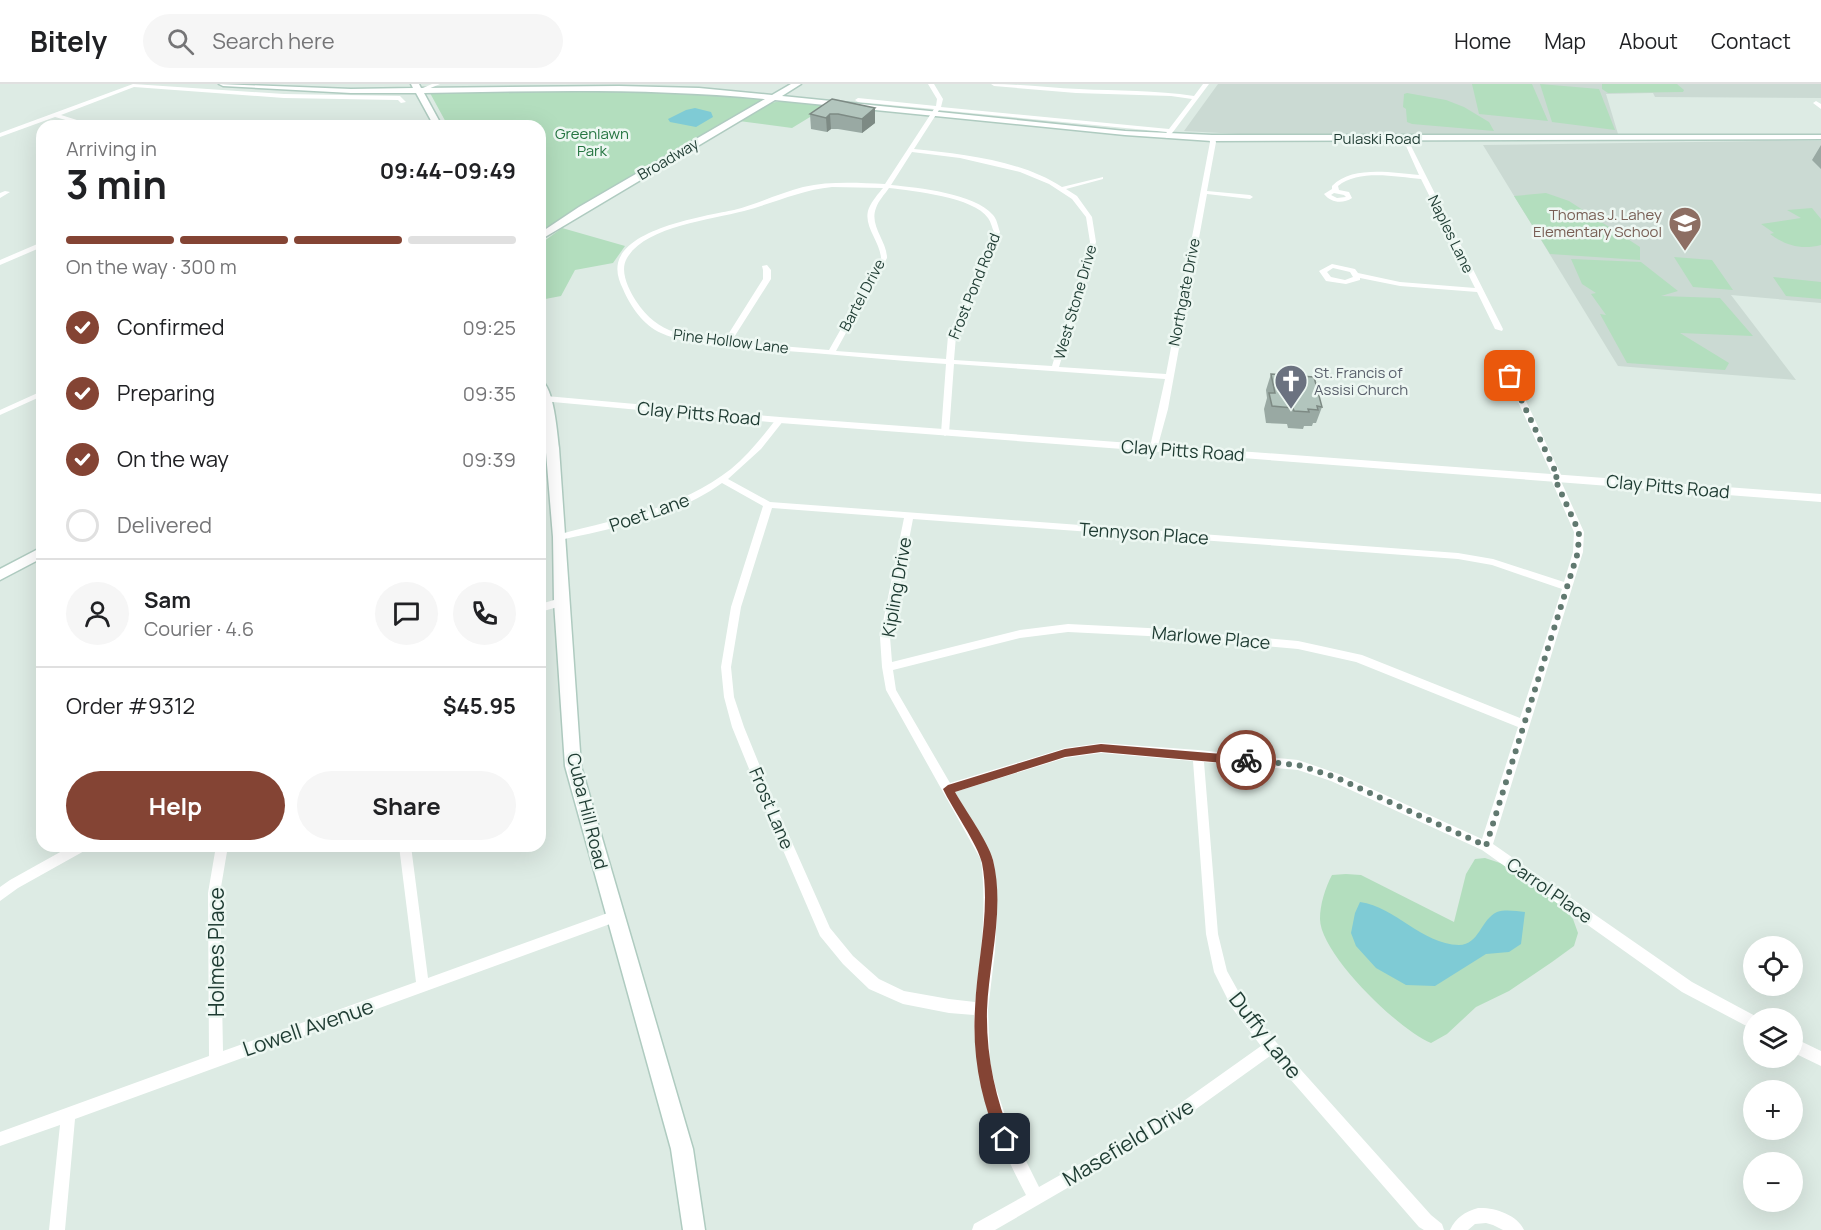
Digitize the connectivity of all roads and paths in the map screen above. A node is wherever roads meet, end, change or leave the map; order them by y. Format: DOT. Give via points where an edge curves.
graph roads {
  1 [pos="223,84"];
  2 [pos="404,84"];
  3 [pos="437,84"];
  4 [pos="797,84"];
  5 [pos="931,84"];
  6 [pos="994,84"];
  7 [pos="1206,84"];
  8 [pos="137,85"];
  9 [pos="417,88"];
  10 [pos="351,91"];
  11 [pos="778,96"];
  12 [pos="1195,98"];
  13 [pos="858,100"];
  14 [pos="403,102"];
  15 [pos="936,111"];
  16 [pos="56,115"];
  17 [pos="42,120"];
  18 [pos="73,120"];
  19 [pos="435,120"];
  20 [pos="36,122"];
  21 [pos="1169,134"];
  22 [pos="0,135"];
  23 [pos="1821,137"];
  24 [pos="1212,138"];
  25 [pos="1404,138"];
  26 [pos="910,150"];
  27 [pos="1423,177"];
  28 [pos="1101,178"];
  29 [pos="887,187"];
  30 [pos="1060,189"];
  31 [pos="1336,190"];
  32 [pos="1203,192"];
  33 [pos="1250,197"];
  34 [pos="546,232"];
  35 [pos="36,247"];
  36 [pos="0,263"];
  37 [pos="765,266"];
  38 [pos="1358,275"];
  39 [pos="1479,290"];
  40 [pos="1499,329"];
  41 [pos="727,342"];
  42 [pos="831,353"];
  43 [pos="948,362"];
  44 [pos="1055,368"];
  45 [pos="1168,376"];
  46 [pos="1510,376"];
  47 [pos="546,391"];
  48 [pos="36,396"];
  49 [pos="546,407"];
  50 [pos="0,413"];
  51 [pos="780,420"];
  52 [pos="945,433"];
  53 [pos="1154,447"];
  54 [pos="1556,477"];
  55 [pos="723,480"];
  56 [pos="1821,498"];
  57 [pos="768,505"];
  58 [pos="909,514"];
  59 [pos="560,537"];
  60 [pos="36,555"];
  61 [pos="0,575"];
  62 [pos="1567,587"];
  63 [pos="561,603"];
  64 [pos="546,607"];
  65 [pos="887,667"];
  66 [pos="1525,725"];
  67 [pos="1198,756"];
  68 [pos="948,789"];
  69 [pos="1486,846"];
  70 [pos="71,852"];
  71 [pos="221,852"];
  72 [pos="406,852"];
  73 [pos="0,895"];
  74 [pos="616,916"];
  75 [pos="423,987"];
  76 [pos="981,1009"];
  77 [pos="1743,1017"];
  78 [pos="1271,1047"];
  79 [pos="1803,1050"];
  80 [pos="216,1059"];
  81 [pos="1821,1059"];
  82 [pos="68,1115"];
  83 [pos="0,1139"];
  84 [pos="1036,1197"];
  85 [pos="57,1230"];
  86 [pos="694,1230"];
  87 [pos="980,1230"];
  88 [pos="1436,1230"];
  89 [pos="1458,1230"];
  90 [pos="1516,1230"];
  1 -- 10 [label="main road"];
  2 -- 10 [label="main road" via="390,89"];
  3 -- 9 [label="street"];
  4 -- 11 [label="main road, Broadway"];
  5 -- 15 [label="street" via="940,99"];
  6 -- 12 [label="street"];
  7 -- 12 [label="street"];
  8 -- 14 [label="street" via="284,96 400,98"];
  8 -- 16 [label="street"];
  9 -- 10 [label="main road, Pulaski Road"];
  9 -- 11 [label="main road, Pulaski Road" via="644,88"];
  9 -- 19 [label="main road"];
  11 -- 15 [label="main road, Pulaski Road"];
  11 -- 34 [label="main road, Broadway"];
  12 -- 21 [label="street"];
  13 -- 15 [label="street"];
  15 -- 21 [label="main road, Pulaski Road"];
  15 -- 26 [label="street, Bartel Drive"];
  16 -- 17 [label="street"];
  16 -- 18 [label="street"];
  20 -- 22 [label="street"];
  21 -- 24 [label="main road, Pulaski Road"];
  23 -- 25 [label="main road, Pulaski Road"];
  24 -- 25 [label="main road, Pulaski Road"];
  24 -- 32 [label="street, Northgate Drive"];
  25 -- 27 [label="street, Naples Lane"];
  26 -- 29 [label="street, Bartel Drive"];
  26 -- 30 [label="street, West Stone Drive" via="998,163 1032,174"];
  27 -- 31 [label="street" via="1357,176 1337,182"];
  27 -- 39 [label="street, Naples Lane"];
  28 -- 30 [label="street"];
  29 -- 41 [label="street, Pine Hollow Lane" via="840,184 802,190 733,212 676,223 656,231 627,252 621,273 642,315 653,327 678,337"];
  29 -- 42 [label="street, Bartel Drive" via="870,219 884,258"];
  29 -- 43 [label="street, Frost Pond Road" via="961,197 981,206 998,223 994,242 952,336"];
  30 -- 44 [label="street, West Stone Drive" via="1085,211 1094,233"];
  32 -- 33 [label="street"];
  32 -- 45 [label="street, Northgate Drive"];
  35 -- 36 [label="street"];
  37 -- 41 [label="street" via="767,279"];
  38 -- 39 [label="street" via="1400,284"];
  39 -- 40 [label="street, Naples Lane"];
  41 -- 42 [label="street, Pine Hollow Lane"];
  42 -- 43 [label="street, Pine Hollow Lane"];
  43 -- 44 [label="street, Pine Hollow Lane"];
  43 -- 52 [label="street, Frost Pond Road"];
  44 -- 45 [label="street, Pine Hollow Lane"];
  45 -- 53 [label="street, Northgate Drive"];
  46 -- 54 [label="street"];
  47 -- 51 [label="street, Clay Pitts Road"];
  48 -- 50 [label="street"];
  49 -- 59 [label="main road, Cuba Hill Road"];
  51 -- 52 [label="street, Clay Pitts Road"];
  51 -- 55 [label="street, Poet Lane" via="764,443"];
  52 -- 53 [label="street, Clay Pitts Road"];
  53 -- 54 [label="street, Clay Pitts Road"];
  54 -- 56 [label="street, Clay Pitts Road"];
  54 -- 62 [label="street" via="1579,532 1578,552"];
  55 -- 57 [label="street, Tennyson Place"];
  55 -- 59 [label="street, Poet Lane" via="690,500 616,525"];
  57 -- 58 [label="street, Tennyson Place"];
  57 -- 76 [label="street, Frost Lane" via="736,607 726,667 738,727 773,813 825,933 848,960 874,984 903,997"];
  58 -- 62 [label="street, Tennyson Place" via="1458,556 1493,562"];
  58 -- 65 [label="street, Kipling Drive" via="885,637"];
  59 -- 63 [label="main road, Cuba Hill Road"];
  60 -- 61 [label="main road"];
  62 -- 66 [label="street"];
  63 -- 64 [label="street"];
  63 -- 74 [label="main road, Cuba Hill Road" via="573,766"];
  65 -- 66 [label="street, Marlowe Place" via="1020,634 1068,628 1298,645 1358,658"];
  65 -- 68 [label="street, Kipling Drive" via="891,690"];
  66 -- 69 [label="street"];
  67 -- 68 [label="street, Carrol Place" via="1101,748 1065,753"];
  67 -- 69 [label="street, Carrol Place" via="1308,768"];
  67 -- 78 [label="street, Duffy Lane" via="1212,934 1218,962 1237,1003"];
  68 -- 76 [label="street, Kipling Drive" via="987,858 992,889"];
  69 -- 77 [label="street, Carrol Place" via="1687,987"];
  70 -- 73 [label="street"];
  71 -- 80 [label="street, Holmes Place" via="214,893"];
  72 -- 75 [label="street"];
  74 -- 75 [label="street, Lowell Avenue"];
  74 -- 86 [label="main road, Cuba Hill Road" via="682,1149"];
  75 -- 80 [label="street, Lowell Avenue"];
  76 -- 84 [label="street, Kipling Drive" via="982,1051 996,1119"];
  78 -- 84 [label="street, Masefield Drive" via="1159,1127"];
  78 -- 88 [label="street, Duffy Lane"];
  79 -- 81 [label="street"];
  80 -- 82 [label="street, Lowell Avenue"];
  82 -- 83 [label="street, Lowell Avenue"];
  82 -- 85 [label="street"];
  84 -- 87 [label="street, Masefield Drive"];
  89 -- 90 [label="street" via="1463,1221 1484,1214"];
}
